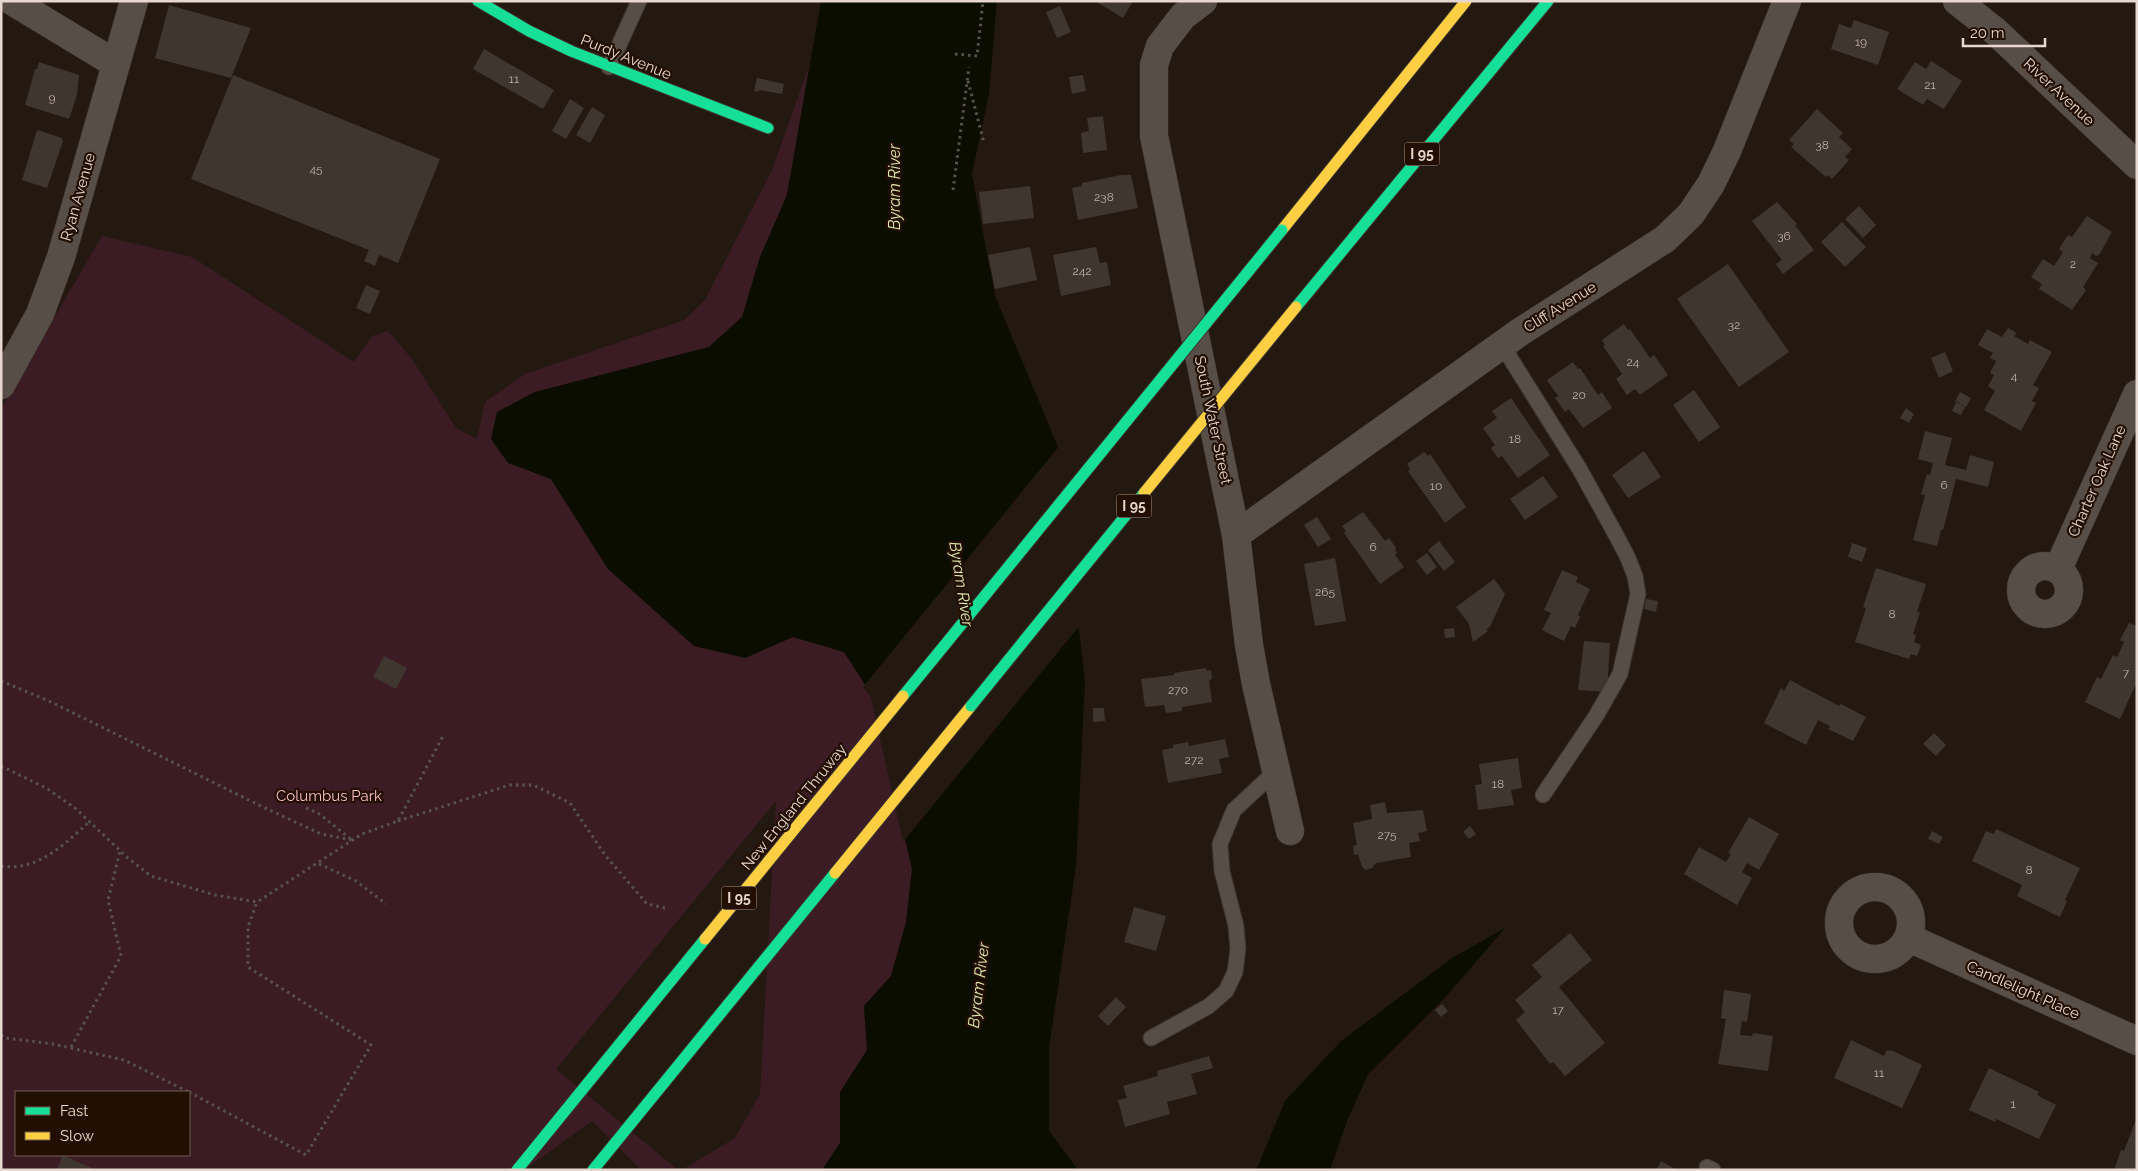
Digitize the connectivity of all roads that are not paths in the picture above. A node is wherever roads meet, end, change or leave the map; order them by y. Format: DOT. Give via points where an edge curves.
graph roads {
  1 [pos="12,1"];
  2 [pos="134,1"];
  3 [pos="478,1"];
  4 [pos="639,1"];
  5 [pos="1466,1"];
  6 [pos="1548,1"];
  7 [pos="1787,1"];
  8 [pos="1957,1"];
  9 [pos="1191,6"];
  10 [pos="116,64"];
  11 [pos="609,67"];
  12 [pos="768,128"];
  13 [pos="2137,165"];
  14 [pos="1502,345"];
  15 [pos="1,385"];
  16 [pos="2137,394"];
  17 [pos="1236,535"];
  18 [pos="2058,569"];
  19 [pos="1276,771"];
  20 [pos="1543,794"];
  21 [pos="1290,831"];
  22 [pos="1909,938"];
  23 [pos="1151,1038"];
  24 [pos="2137,1041"];
  25 [pos="517,1170"];
  26 [pos="593,1170"];
  1 -- 10 [label="street"];
  2 -- 10 [label="street, Ryan Avenue"];
  3 -- 11 [label="main road, Purdy Avenue" via="529,30"];
  4 -- 11 [label="lane"];
  5 -- 25 [label="main road, New England Thruway / I 95, bridge"];
  6 -- 26 [label="main road, I 95, bridge"];
  7 -- 14 [label="street, Cliff Avenue" via="1727,151 1691,214 1665,239"];
  8 -- 13 [label="street, River Avenue" via="1995,32"];
  9 -- 17 [label="street, South Water Street" via="1160,46 1154,65 1154,136"];
  10 -- 15 [label="street, Ryan Avenue" via="61,257 40,314"];
  11 -- 12 [label="main road, Purdy Avenue"];
  14 -- 17 [label="street, Cliff Avenue"];
  14 -- 20 [label="lane" via="1579,468 1616,535 1635,576 1638,594 1620,674"];
  16 -- 18 [label="street, Charter Oak Lane"];
  17 -- 19 [label="street, South Water Street" via="1249,645"];
  19 -- 21 [label="street, South Water Street"];
  19 -- 23 [label="lane" via="1234,810 1220,844 1222,871 1236,926 1235,972 1226,991 1209,1006"];
  22 -- 24 [label="street, Candlelight Place"];
}
